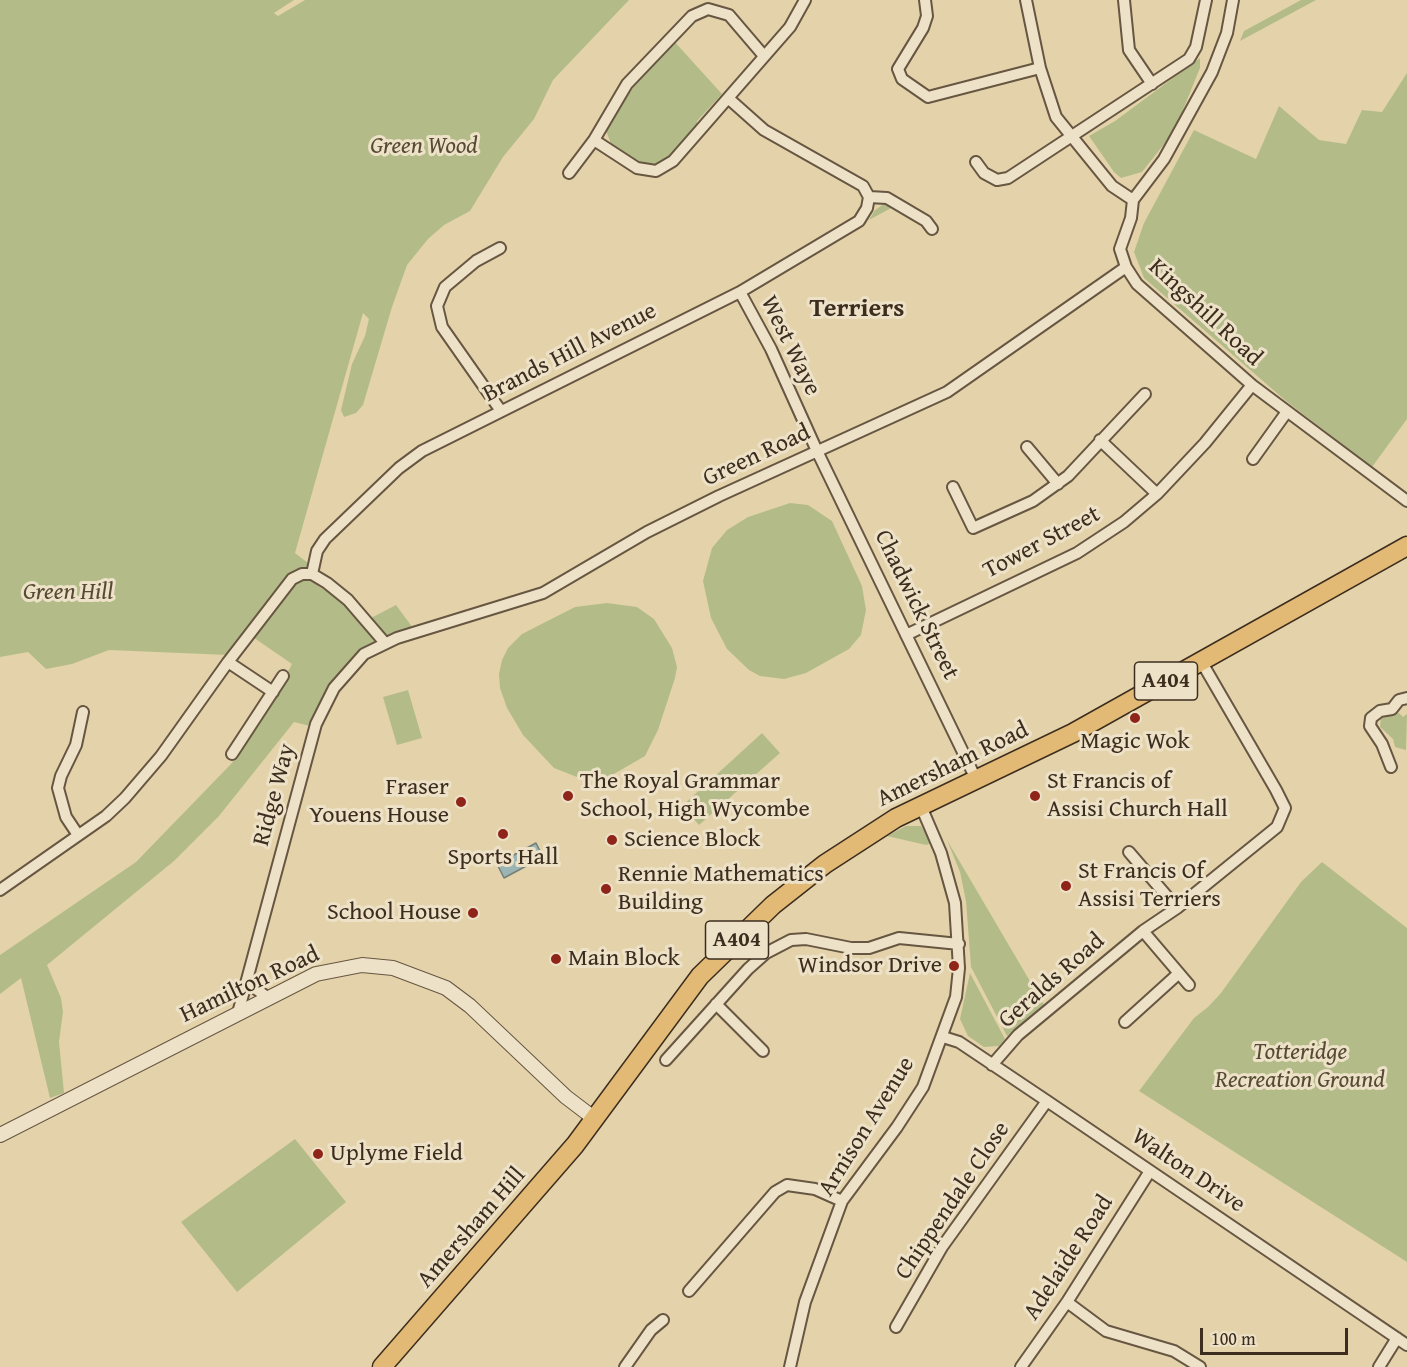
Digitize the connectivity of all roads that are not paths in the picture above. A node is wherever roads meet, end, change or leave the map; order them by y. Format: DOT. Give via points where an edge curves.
graph roads {
  1 [pos="805,0"];
  2 [pos="925,0"];
  3 [pos="1026,0"];
  4 [pos="1124,0"];
  5 [pos="1206,0"];
  6 [pos="1233,0"];
  7 [pos="764,56"];
  8 [pos="1040,68"];
  9 [pos="1152,84"];
  10 [pos="728,98"];
  11 [pos="1071,137"];
  12 [pos="594,140"];
  13 [pos="976,162"];
  14 [pos="569,173"];
  15 [pos="869,197"];
  16 [pos="1133,200"];
  17 [pos="932,229"];
  18 [pos="500,248"];
  19 [pos="1126,267"];
  20 [pos="740,292"];
  21 [pos="1252,385"];
  22 [pos="1145,394"];
  23 [pos="501,411"];
  24 [pos="1287,413"];
  25 [pos="1100,440"];
  26 [pos="1027,447"];
  27 [pos="817,451"];
  28 [pos="1253,459"];
  29 [pos="1058,484"];
  30 [pos="953,487"];
  31 [pos="1157,494"];
  32 [pos="1407,501"];
  33 [pos="1407,546"];
  34 [pos="312,574"];
  35 [pos="906,635"];
  36 [pos="385,643"];
  37 [pos="1201,661"];
  38 [pos="228,662"];
  39 [pos="283,676"];
  40 [pos="273,693"];
  41 [pos="1407,698"];
  42 [pos="83,711"];
  43 [pos="232,754"];
  44 [pos="1391,767"];
  45 [pos="976,779"];
  46 [pos="920,804"];
  47 [pos="78,835"];
  48 [pos="1129,852"];
  49 [pos="0,890"];
  50 [pos="1178,908"];
  51 [pos="1143,931"];
  52 [pos="959,944"];
  53 [pos="1178,974"];
  54 [pos="247,982"];
  55 [pos="1189,985"];
  56 [pos="268,998"];
  57 [pos="716,1004"];
  58 [pos="238,1013"];
  59 [pos="1125,1022"];
  60 [pos="943,1037"];
  61 [pos="763,1052"];
  62 [pos="666,1060"];
  63 [pos="992,1065"];
  64 [pos="1047,1101"];
  65 [pos="595,1119"];
  66 [pos="0,1135"];
  67 [pos="1150,1171"];
  68 [pos="842,1201"];
  69 [pos="689,1291"];
  70 [pos="1067,1302"];
  71 [pos="663,1320"];
  72 [pos="896,1327"];
  73 [pos="1397,1338"];
  74 [pos="1407,1345"];
  75 [pos="382,1367"];
  76 [pos="625,1367"];
  77 [pos="790,1367"];
  78 [pos="1021,1367"];
  79 [pos="1200,1367"];
  80 [pos="1379,1367"];
  1 -- 7 [label="street" via="790,27"];
  2 -- 8 [label="street" via="927,16 923,28 898,69 902,79 928,97"];
  3 -- 8 [label="street"];
  4 -- 9 [label="street" via="1129,50"];
  5 -- 9 [label="street" via="1196,47 1189,59"];
  6 -- 16 [label="street, Kingshill Road" via="1227,33 1212,72 1164,159"];
  7 -- 10 [label="street"];
  7 -- 12 [label="street" via="729,15 708,9 692,16 627,84"];
  8 -- 11 [label="street" via="1056,117"];
  9 -- 11 [label="street"];
  10 -- 12 [label="street" via="672,161 656,171 637,168"];
  10 -- 15 [label="street" via="764,130 863,186"];
  11 -- 13 [label="street" via="1008,178 997,180 984,173"];
  11 -- 16 [label="street" via="1112,186"];
  12 -- 14 [label="street"];
  15 -- 17 [label="street" via="887,198 926,221"];
  15 -- 20 [label="street, Brands Hill Avenue" via="859,221"];
  16 -- 19 [label="street, Kingshill Road" via="1120,249"];
  18 -- 23 [label="street" via="476,261 445,287 437,306 442,327"];
  19 -- 21 [label="street, Kingshill Road" via="1137,284"];
  19 -- 27 [label="street, Green Road" via="947,392"];
  20 -- 23 [label="street, Brands Hill Avenue"];
  20 -- 27 [label="street, West Waye" via="771,349"];
  21 -- 24 [label="street, Kingshill Road"];
  21 -- 31 [label="street, Tower Street"];
  22 -- 25 [label="street"];
  23 -- 34 [label="street, Brands Hill Avenue" via="423,451 399,468 325,538 317,551"];
  24 -- 28 [label="street"];
  24 -- 32 [label="street, Kingshill Road"];
  25 -- 29 [label="street"];
  25 -- 31 [label="street"];
  26 -- 29 [label="street"];
  27 -- 35 [label="street, Chadwick Street"];
  27 -- 36 [label="street, Green Road" via="647,532 543,592"];
  29 -- 30 [label="street" via="1033,501 973,528"];
  31 -- 35 [label="street, Tower Street" via="1077,553"];
  33 -- 37 [label="main road, Amersham Road / A404"];
  34 -- 36 [label="street" via="348,600"];
  34 -- 38 [label="street" via="292,579"];
  35 -- 45 [label="street, Chadwick Street"];
  36 -- 54 [label="street, Ridge Way" via="364,654 324,704"];
  37 -- 45 [label="main road, Amersham Road / A404" via="1073,733"];
  37 -- 50 [label="street, Geralds Road" via="1285,808 1277,827"];
  38 -- 40 [label="street"];
  38 -- 47 [label="street" via="143,778 105,816"];
  39 -- 40 [label="street"];
  40 -- 43 [label="street"];
  41 -- 44 [label="street" via="1371,718 1370,726"];
  42 -- 47 [label="street" via="76,745 58,788 66,817"];
  45 -- 46 [label="main road, Amersham Road / A404"];
  46 -- 52 [label="street, Arnison Avenue" via="948,873 956,903"];
  46 -- 65 [label="main road, Amersham Road / A404" via="825,864 765,913 700,976"];
  47 -- 49 [label="street"];
  48 -- 50 [label="street"];
  50 -- 51 [label="street, Geralds Road"];
  51 -- 53 [label="street"];
  51 -- 63 [label="street, Geralds Road" via="1018,1035"];
  52 -- 57 [label="street" via="899,938 868,948 851,948 791,940 766,953"];
  52 -- 60 [label="street, Arnison Avenue" via="956,997"];
  53 -- 55 [label="street"];
  53 -- 59 [label="street"];
  54 -- 56 [label="street"];
  54 -- 58 [label="street, Ridge Way"];
  56 -- 58 [label="street, Hamilton Road"];
  56 -- 65 [label="street, Hamilton Road" via="316,974 339,968 393,968 422,977 465,1002"];
  57 -- 61 [label="street"];
  57 -- 62 [label="street"];
  58 -- 66 [label="street, Hamilton Road"];
  60 -- 63 [label="street, Walton Drive" via="959,1042"];
  60 -- 68 [label="street, Arnison Avenue" via="923,1087"];
  63 -- 64 [label="street, Walton Drive"];
  64 -- 67 [label="street, Walton Drive"];
  64 -- 72 [label="street, Chippendale Close" via="942,1247"];
  65 -- 75 [label="main road, Amersham Hill / A404"];
  67 -- 70 [label="street, Adelaide Road"];
  67 -- 73 [label="street, Walton Drive"];
  68 -- 69 [label="street" via="815,1189 787,1185 775,1192"];
  68 -- 77 [label="street, Arnison Avenue" via="805,1302"];
  70 -- 78 [label="street, Adelaide Road"];
  70 -- 79 [label="street" via="1106,1332 1174,1351"];
  71 -- 76 [label="street" via="651,1330"];
  73 -- 74 [label="street, Walton Drive"];
  73 -- 80 [label="street"];
}
